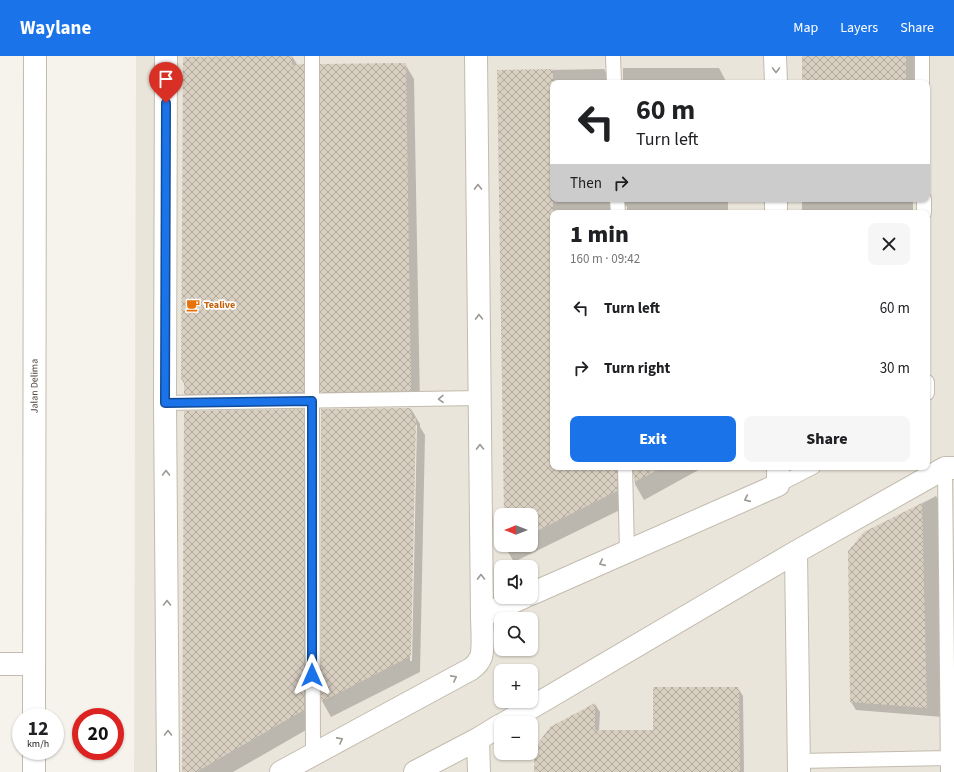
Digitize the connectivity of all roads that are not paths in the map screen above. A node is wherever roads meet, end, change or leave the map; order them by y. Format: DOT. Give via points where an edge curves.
graph roads {
  1 [pos="35,56"];
  2 [pos="166,56"];
  3 [pos="312,56"];
  4 [pos="476,56"];
  5 [pos="613,56"];
  6 [pos="775,56"];
  7 [pos="922,56"];
  8 [pos="614,80"];
  9 [pos="776,80"];
  10 [pos="922,80"];
  11 [pos="480,398"];
  12 [pos="312,401"];
  13 [pos="165,403"];
  14 [pos="950,468"];
  15 [pos="625,470"];
  16 [pos="801,470"];
  17 [pos="778,476"];
  18 [pos="627,552"];
  19 [pos="796,552"];
  20 [pos="538,591"];
  21 [pos="509,604"];
  22 [pos="482,616"];
  23 [pos="0,664"];
  24 [pos="34,664"];
  25 [pos="34,708"];
  26 [pos="517,716"];
  27 [pos="494,729"];
  28 [pos="478,738"];
  29 [pos="313,754"];
  30 [pos="948,758"];
  31 [pos="34,760"];
  32 [pos="799,766"];
  33 [pos="34,772"];
  34 [pos="168,772"];
  35 [pos="281,772"];
  36 [pos="415,772"];
  37 [pos="478,772"];
  38 [pos="948,772"];
  1 -- 24 [label="street, Jalan Delima"];
  2 -- 13 [label="street"];
  3 -- 12 [label="lane"];
  11 -- 4 [label="street, one-way"];
  5 -- 8 [label="lane"];
  6 -- 9 [label="street, one-way"];
  7 -- 10 [label="lane"];
  11 -- 12 [label="lane, one-way"];
  22 -- 11 [label="street, one-way"];
  12 -- 13 [label="lane"];
  12 -- 29 [label="lane"];
  34 -- 13 [label="street, one-way"];
  14 -- 19 [label="street"];
  14 -- 30 [label="lane"];
  15 -- 18 [label="lane"];
  16 -- 17 [label="lane"];
  17 -- 18 [label="street, one-way"];
  18 -- 20 [label="street, one-way"];
  19 -- 26 [label="street"];
  19 -- 32 [label="street"];
  21 -- 22 [label="street"];
  29 -- 22 [label="street, one-way" via="471,669 481,657"];
  23 -- 24 [label="street"];
  24 -- 25 [label="street, Jalan Delima"];
  27 -- 28 [label="street"];
  28 -- 36 [label="street"];
  28 -- 37 [label="street"];
  29 -- 35 [label="street"];
  30 -- 32 [label="lane"];
  30 -- 38 [label="lane"];
  31 -- 33 [label="street"];
}
